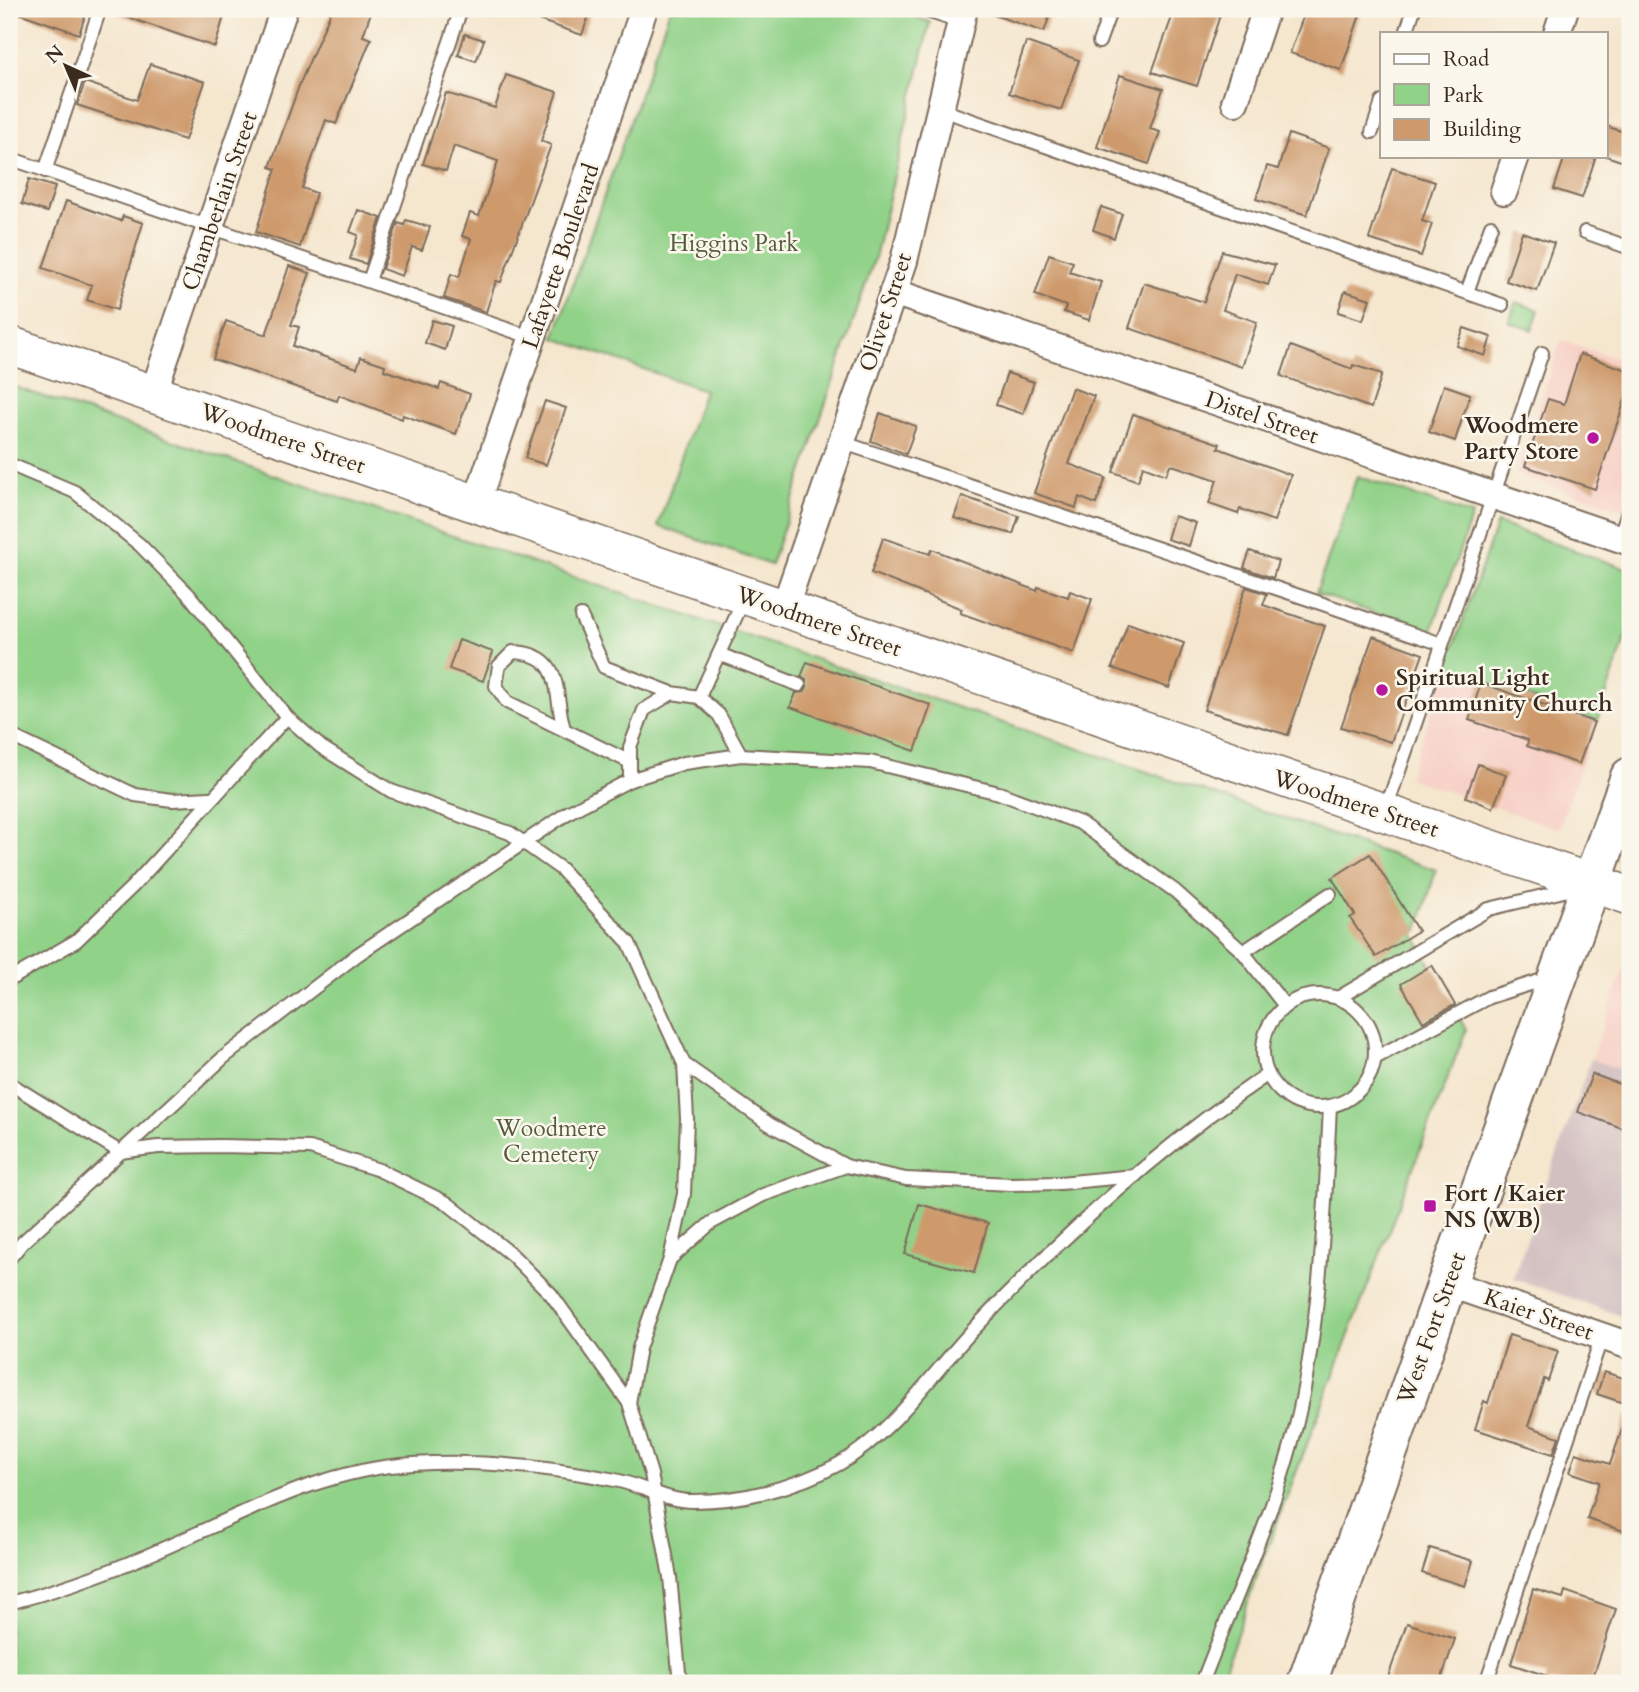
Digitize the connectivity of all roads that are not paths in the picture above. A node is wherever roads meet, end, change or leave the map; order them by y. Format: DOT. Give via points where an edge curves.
graph roads {
  1 [pos="100,9"];
  2 [pos="284,9"];
  3 [pos="461,9"];
  4 [pos="644,9"];
  5 [pos="921,9"];
  6 [pos="1111,9"];
  7 [pos="1266,9"];
  8 [pos="1414,9"];
  9 [pos="1565,9"];
  10 [pos="962,15"];
  11 [pos="1406,32"];
  12 [pos="1557,32"];
  13 [pos="1099,42"];
  14 [pos="1235,102"];
  15 [pos="1380,107"];
  16 [pos="939,109"];
  17 [pos="1371,132"];
  18 [pos="9,158"];
  19 [pos="1515,158"];
  20 [pos="45,171"];
  21 [pos="1504,191"];
  22 [pos="210,226"];
  23 [pos="1491,226"];
  24 [pos="1585,232"];
  25 [pos="1630,248"];
  26 [pos="369,281"];
  27 [pos="893,292"];
  28 [pos="1467,292"];
  29 [pos="1502,305"];
  30 [pos="533,338"];
  31 [pos="9,345"];
  32 [pos="1542,353"];
  33 [pos="153,394"];
  34 [pos="841,442"];
  35 [pos="9,464"];
  36 [pos="1492,495"];
  37 [pos="476,504"];
  38 [pos="1630,506"];
  39 [pos="1625,540"];
  40 [pos="745,596"];
  41 [pos="784,610"];
  42 [pos="581,616"];
  43 [pos="1442,644"];
  44 [pos="719,654"];
  45 [pos="799,685"];
  46 [pos="672,693"];
  47 [pos="699,697"];
  48 [pos="287,717"];
  49 [pos="564,729"];
  50 [pos="9,735"];
  51 [pos="741,755"];
  52 [pos="630,762"];
  53 [pos="1630,777"];
  54 [pos="630,780"];
  55 [pos="210,798"];
  56 [pos="1385,813"];
  57 [pos="524,842"];
  58 [pos="1593,883"];
  59 [pos="1330,894"];
  60 [pos="1630,896"];
  61 [pos="1243,952"];
  62 [pos="1560,975"];
  63 [pos="9,980"];
  64 [pos="1339,998"];
  65 [pos="1285,1006"];
  66 [pos="1375,1058"];
  67 [pos="684,1063"];
  68 [pos="1268,1074"];
  69 [pos="9,1083"];
  70 [pos="1330,1106"];
  71 [pos="120,1152"];
  72 [pos="846,1166"];
  73 [pos="1135,1176"];
  74 [pos="9,1259"];
  75 [pos="670,1259"];
  76 [pos="1447,1283"];
  77 [pos="1602,1336"];
  78 [pos="1630,1346"];
  79 [pos="629,1403"];
  80 [pos="654,1492"];
  81 [pos="9,1603"];
  82 [pos="680,1683"];
  83 [pos="1202,1683"];
  84 [pos="1307,1683"];
  85 [pos="1486,1683"];
  1 -- 20 [label="lane"];
  2 -- 22 [label="street, Chamberlain Street"];
  3 -- 26 [label="lane"];
  4 -- 30 [label="street, Lafayette Boulevard"];
  5 -- 10 [label="lane"];
  6 -- 13 [label="lane"];
  7 -- 14 [label="street"];
  8 -- 11 [label="lane"];
  9 -- 12 [label="street"];
  10 -- 16 [label="street, Olivet Street"];
  15 -- 17 [label="lane"];
  16 -- 27 [label="street, Olivet Street"];
  16 -- 28 [label="lane"];
  18 -- 20 [label="lane"];
  19 -- 21 [label="street"];
  20 -- 22 [label="lane"];
  22 -- 26 [label="lane"];
  22 -- 33 [label="street, Chamberlain Street"];
  23 -- 28 [label="lane"];
  24 -- 25 [label="lane"];
  26 -- 30 [label="lane"];
  27 -- 34 [label="street, Olivet Street"];
  27 -- 36 [label="street, Distel Street"];
  28 -- 29 [label="lane"];
  30 -- 37 [label="street, Lafayette Boulevard"];
  31 -- 33 [label="street, Woodmere Street"];
  32 -- 36 [label="lane"];
  33 -- 37 [label="street, Woodmere Street"];
  34 -- 41 [label="street, Olivet Street"];
  34 -- 43 [label="lane"];
  35 -- 48 [label="lane" via="75,492 140,545 189,595"];
  36 -- 39 [label="street, Distel Street"];
  36 -- 43 [label="lane"];
  37 -- 40 [label="street, Woodmere Street"];
  38 -- 39 [label="lane"];
  40 -- 41 [label="street, Woodmere Street"];
  40 -- 44 [label="lane"];
  41 -- 56 [label="street, Woodmere Street"];
  42 -- 46 [label="lane" via="604,667"];
  43 -- 56 [label="lane"];
  44 -- 45 [label="lane"];
  44 -- 47 [label="lane"];
  46 -- 47 [label="lane"];
  46 -- 52 [label="lane" via="644,710 630,747"];
  47 -- 51 [label="lane" via="719,715"];
  48 -- 55 [label="lane"];
  48 -- 57 [label="lane" via="321,747 390,791"];
  49 -- 49 [label="lane" via="550,666 533,653 513,652 499,666 496,686 507,702"];
  49 -- 52 [label="lane"];
  50 -- 55 [label="lane" via="135,795 172,800"];
  51 -- 54 [label="lane" via="684,763"];
  51 -- 61 [label="lane" via="870,762 999,793 1080,823 1175,891"];
  52 -- 54 [label="lane"];
  53 -- 58 [label="main road, West Fort Street"];
  54 -- 57 [label="lane"];
  55 -- 63 [label="lane" via="133,886 76,941"];
  56 -- 58 [label="street, Woodmere Street"];
  57 -- 67 [label="lane" via="561,869 629,943"];
  57 -- 71 [label="lane" via="346,963 223,1058"];
  58 -- 60 [label="street, Woodmere Street"];
  58 -- 62 [label="main road, West Fort Street"];
  58 -- 64 [label="lane" via="1489,909"];
  59 -- 61 [label="lane"];
  61 -- 65 [label="lane"];
  62 -- 66 [label="lane" via="1489,997"];
  62 -- 76 [label="main road, West Fort Street"];
  64 -- 65 [label="lane" via="1311,994"];
  64 -- 66 [label="lane" via="1372,1029"];
  65 -- 68 [label="lane" via="1268,1027 1262,1045"];
  66 -- 70 [label="lane" via="1366,1083 1353,1096"];
  67 -- 72 [label="lane" via="769,1124"];
  67 -- 75 [label="lane" via="684,1194"];
  68 -- 70 [label="lane" via="1284,1096 1300,1104"];
  68 -- 73 [label="lane" via="1209,1114"];
  69 -- 71 [label="lane"];
  70 -- 83 [label="lane" via="1312,1343 1299,1415"];
  71 -- 74 [label="lane"];
  71 -- 79 [label="lane" via="158,1147 310,1148 379,1170 447,1203 511,1254 551,1294"];
  72 -- 73 [label="lane" via="906,1179 963,1183 1060,1183"];
  72 -- 75 [label="lane" via="763,1195 711,1223"];
  73 -- 80 [label="lane" via="1088,1216 973,1330 896,1415 842,1462 803,1482 738,1498 688,1502"];
  75 -- 79 [label="lane" via="639,1348"];
  76 -- 77 [label="street, Kaier Street"];
  76 -- 84 [label="main road, West Fort Street"];
  77 -- 78 [label="street, Kaier Street"];
  77 -- 85 [label="lane"];
  79 -- 80 [label="lane"];
  80 -- 81 [label="lane" via="617,1480 500,1463 409,1464 321,1481 147,1556 57,1591"];
  80 -- 82 [label="lane" via="670,1577"];
}
